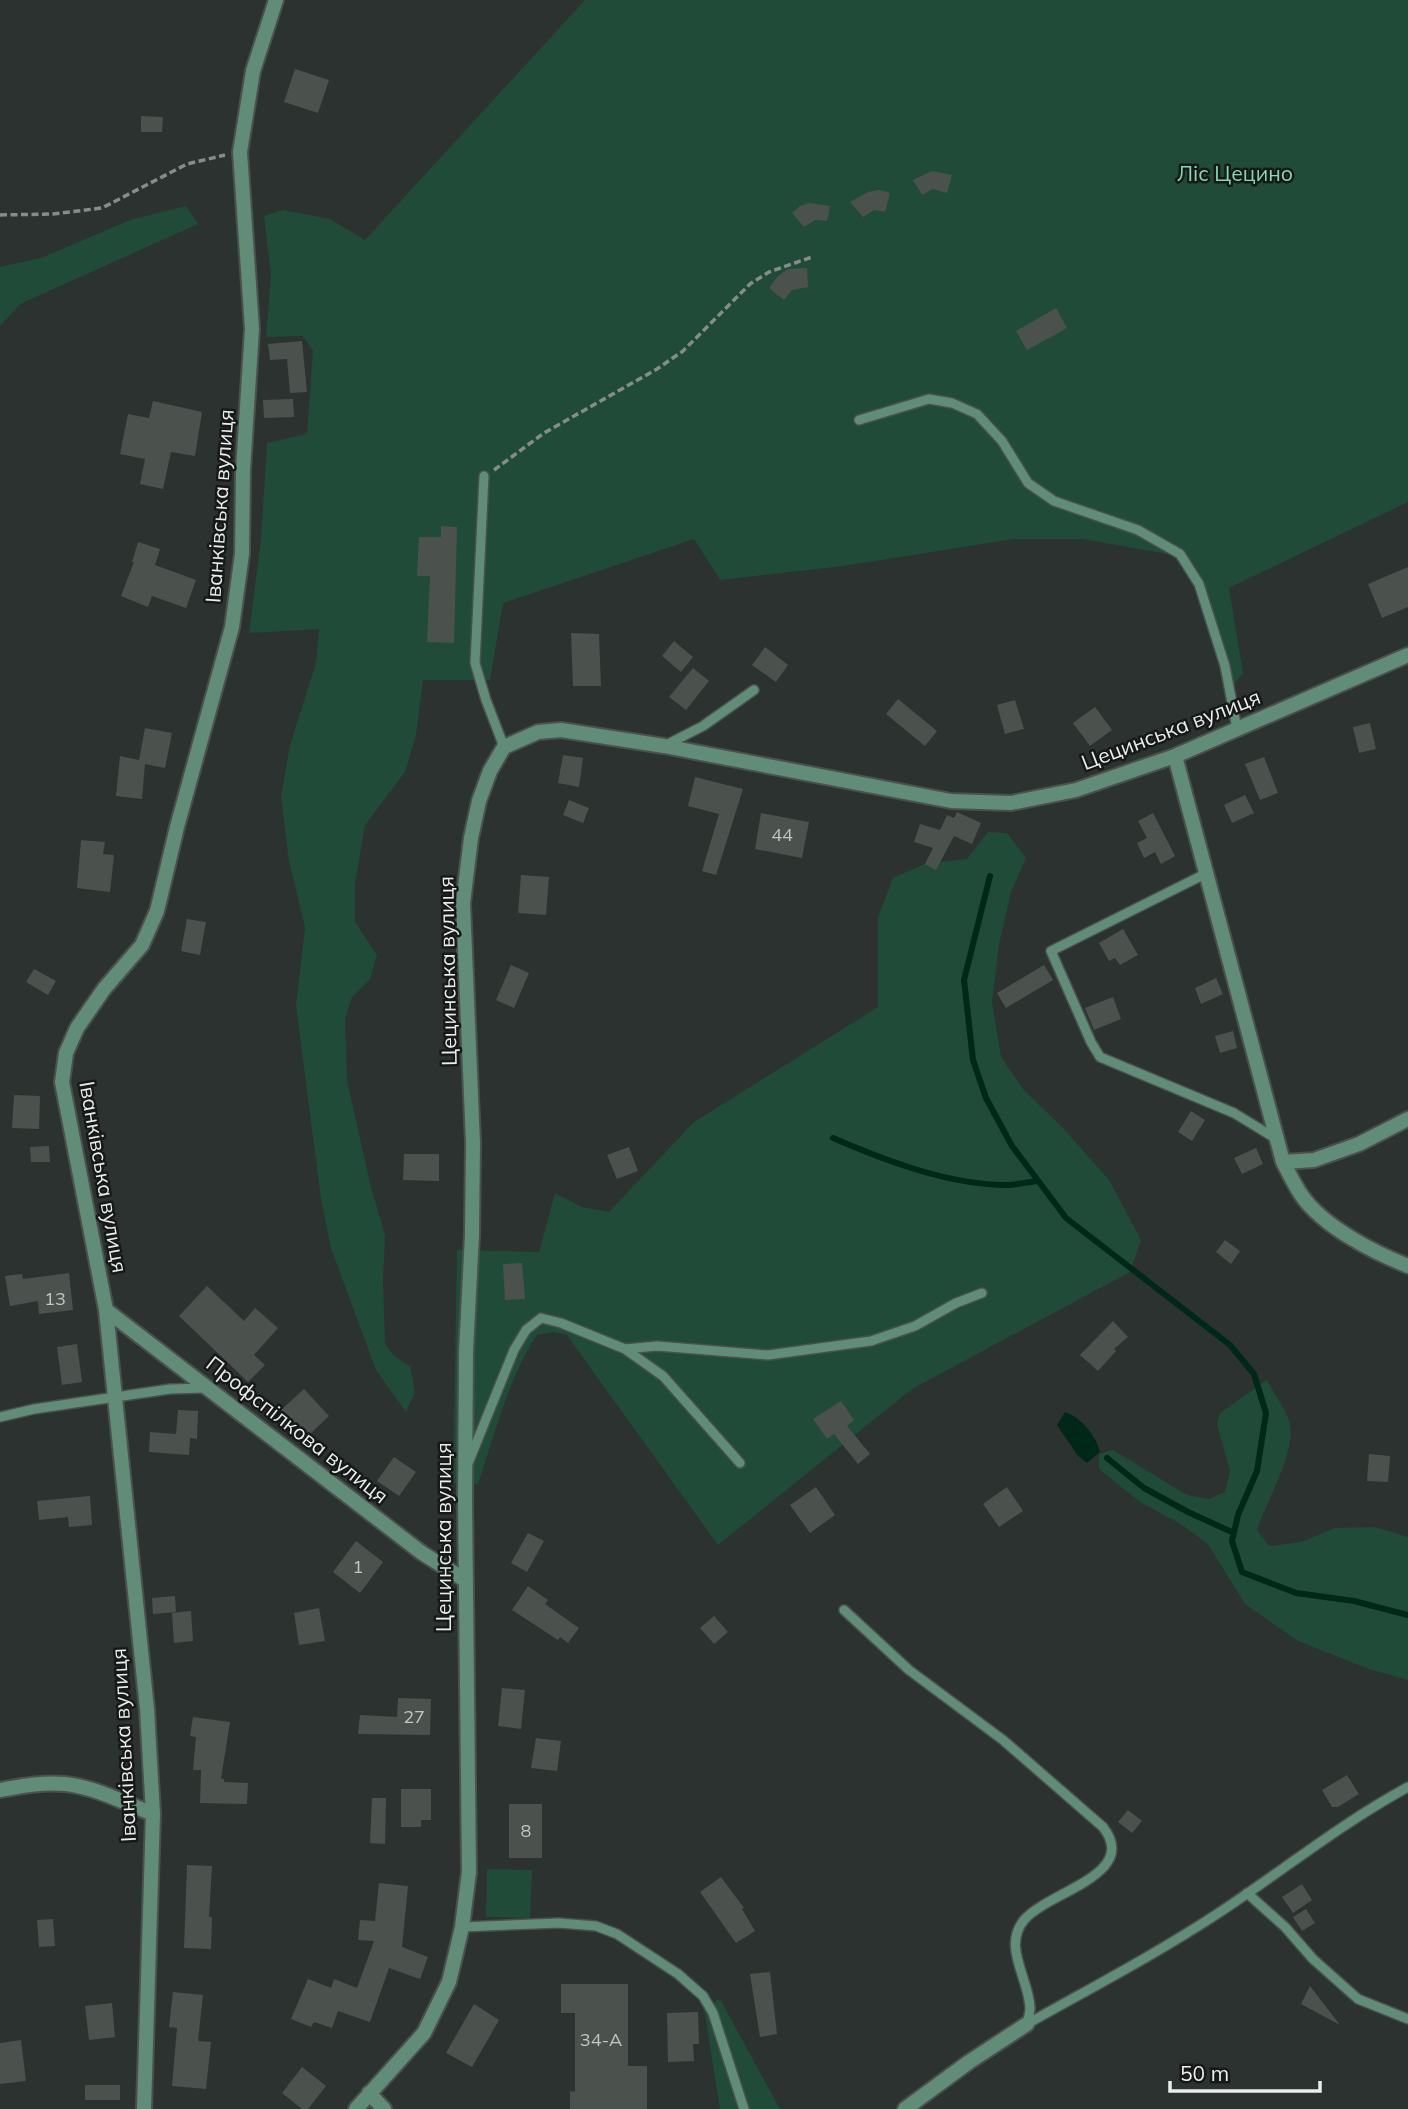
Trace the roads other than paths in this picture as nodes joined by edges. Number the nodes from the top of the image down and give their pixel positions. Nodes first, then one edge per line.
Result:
1 (276, 0) edge
2 (859, 420) dead end
3 (484, 476) road end
4 (1408, 655) edge
5 (754, 690) dead end
6 (1237, 729) junction
7 (664, 746) junction
8 (504, 747) junction
9 (1175, 756) junction
10 (1207, 873) junction
11 (1408, 1119) edge
12 (1275, 1138) junction
13 (1283, 1162) junction
14 (1408, 1266) edge
15 (982, 1293) dead end
16 (106, 1310) junction
17 (625, 1349) junction
18 (209, 1388) junction
19 (115, 1398) junction
20 (0, 1417) edge
21 (740, 1463) dead end
22 (465, 1470) junction
23 (465, 1580) junction
24 (844, 1610) dead end
25 (1408, 1787) edge
26 (0, 1790) edge
27 (153, 1814) junction
28 (1247, 1893) junction
29 (462, 1927) junction
30 (1408, 2019) edge
31 (1027, 2024) junction
32 (369, 2093) junction
33 (144, 2109) edge
34 (356, 2109) edge
35 (384, 2109) edge
36 (744, 2109) edge
37 (905, 2109) edge

1 - 16 street, Іванківська вулиця
2 - 6 lane
3 - 8 lane
4 - 6 street, Цецинська вулиця
5 - 7 lane
6 - 9 street, Цецинська вулиця
7 - 8 street, Цецинська вулиця
7 - 9 street, Цецинська вулиця
8 - 22 street, Цецинська вулиця
9 - 10 street
10 - 12 street
10 - 12 lane
11 - 13 street
12 - 13 street
13 - 14 street
15 - 17 lane
16 - 18 street, Профспілкова вулиця
16 - 19 street, Іванківська вулиця
17 - 21 lane
17 - 22 lane
18 - 19 lane
18 - 23 street, Профспілкова вулиця
19 - 20 lane
19 - 27 street, Іванківська вулиця
22 - 23 street, Цецинська вулиця
23 - 29 street, Цецинська вулиця
24 - 31 lane
25 - 28 lane
26 - 27 street
27 - 33 street, Іванківська вулиця
28 - 30 lane
28 - 31 lane
29 - 32 street, Цецинська вулиця
29 - 36 lane
31 - 37 street
32 - 34 street, Цецинська вулиця
32 - 35 street

